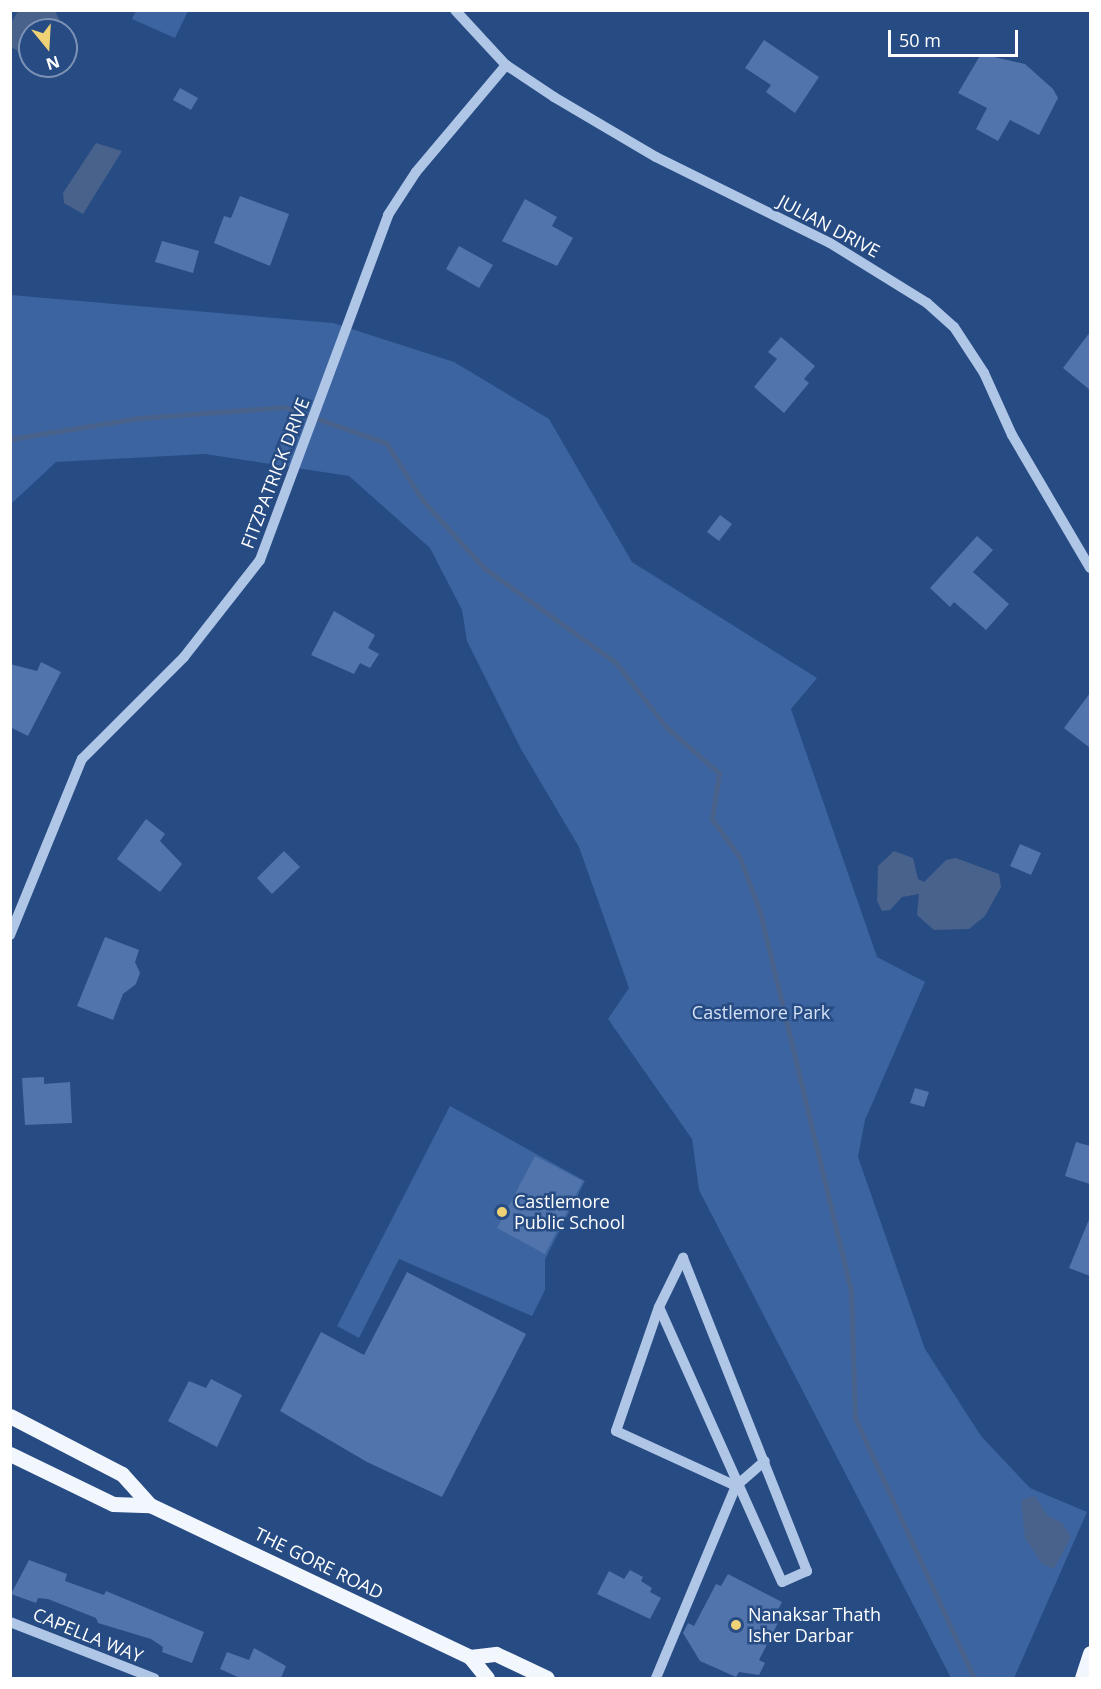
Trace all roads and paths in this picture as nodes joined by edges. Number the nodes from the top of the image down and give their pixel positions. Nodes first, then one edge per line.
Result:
1 (454, 10) edge
2 (506, 65) junction
3 (1090, 568) edge
4 (10, 935) edge
5 (659, 1307) junction
6 (10, 1416) edge
7 (10, 1454) edge
8 (765, 1461) junction
9 (736, 1486) junction
10 (150, 1505) junction
11 (10, 1622) edge
12 (1090, 1653) edge
13 (470, 1657) junction
14 (154, 1678) edge
15 (487, 1678) edge
16 (547, 1678) edge
17 (656, 1678) edge
18 (1082, 1678) edge

1 - 2 street, JULIAN DRIVE
2 - 3 street, JULIAN DRIVE
2 - 4 street, FITZPATRICK DRIVE
5 - 8 street
5 - 9 street
5 - 9 street
6 - 10 main road, THE GORE ROAD
7 - 10 main road, THE GORE ROAD
8 - 9 street
8 - 9 street
9 - 17 street
10 - 13 main road, THE GORE ROAD
11 - 14 street, CAPELLA WAY
12 - 18 main road
13 - 15 main road, THE GORE ROAD
13 - 16 main road, THE GORE ROAD

